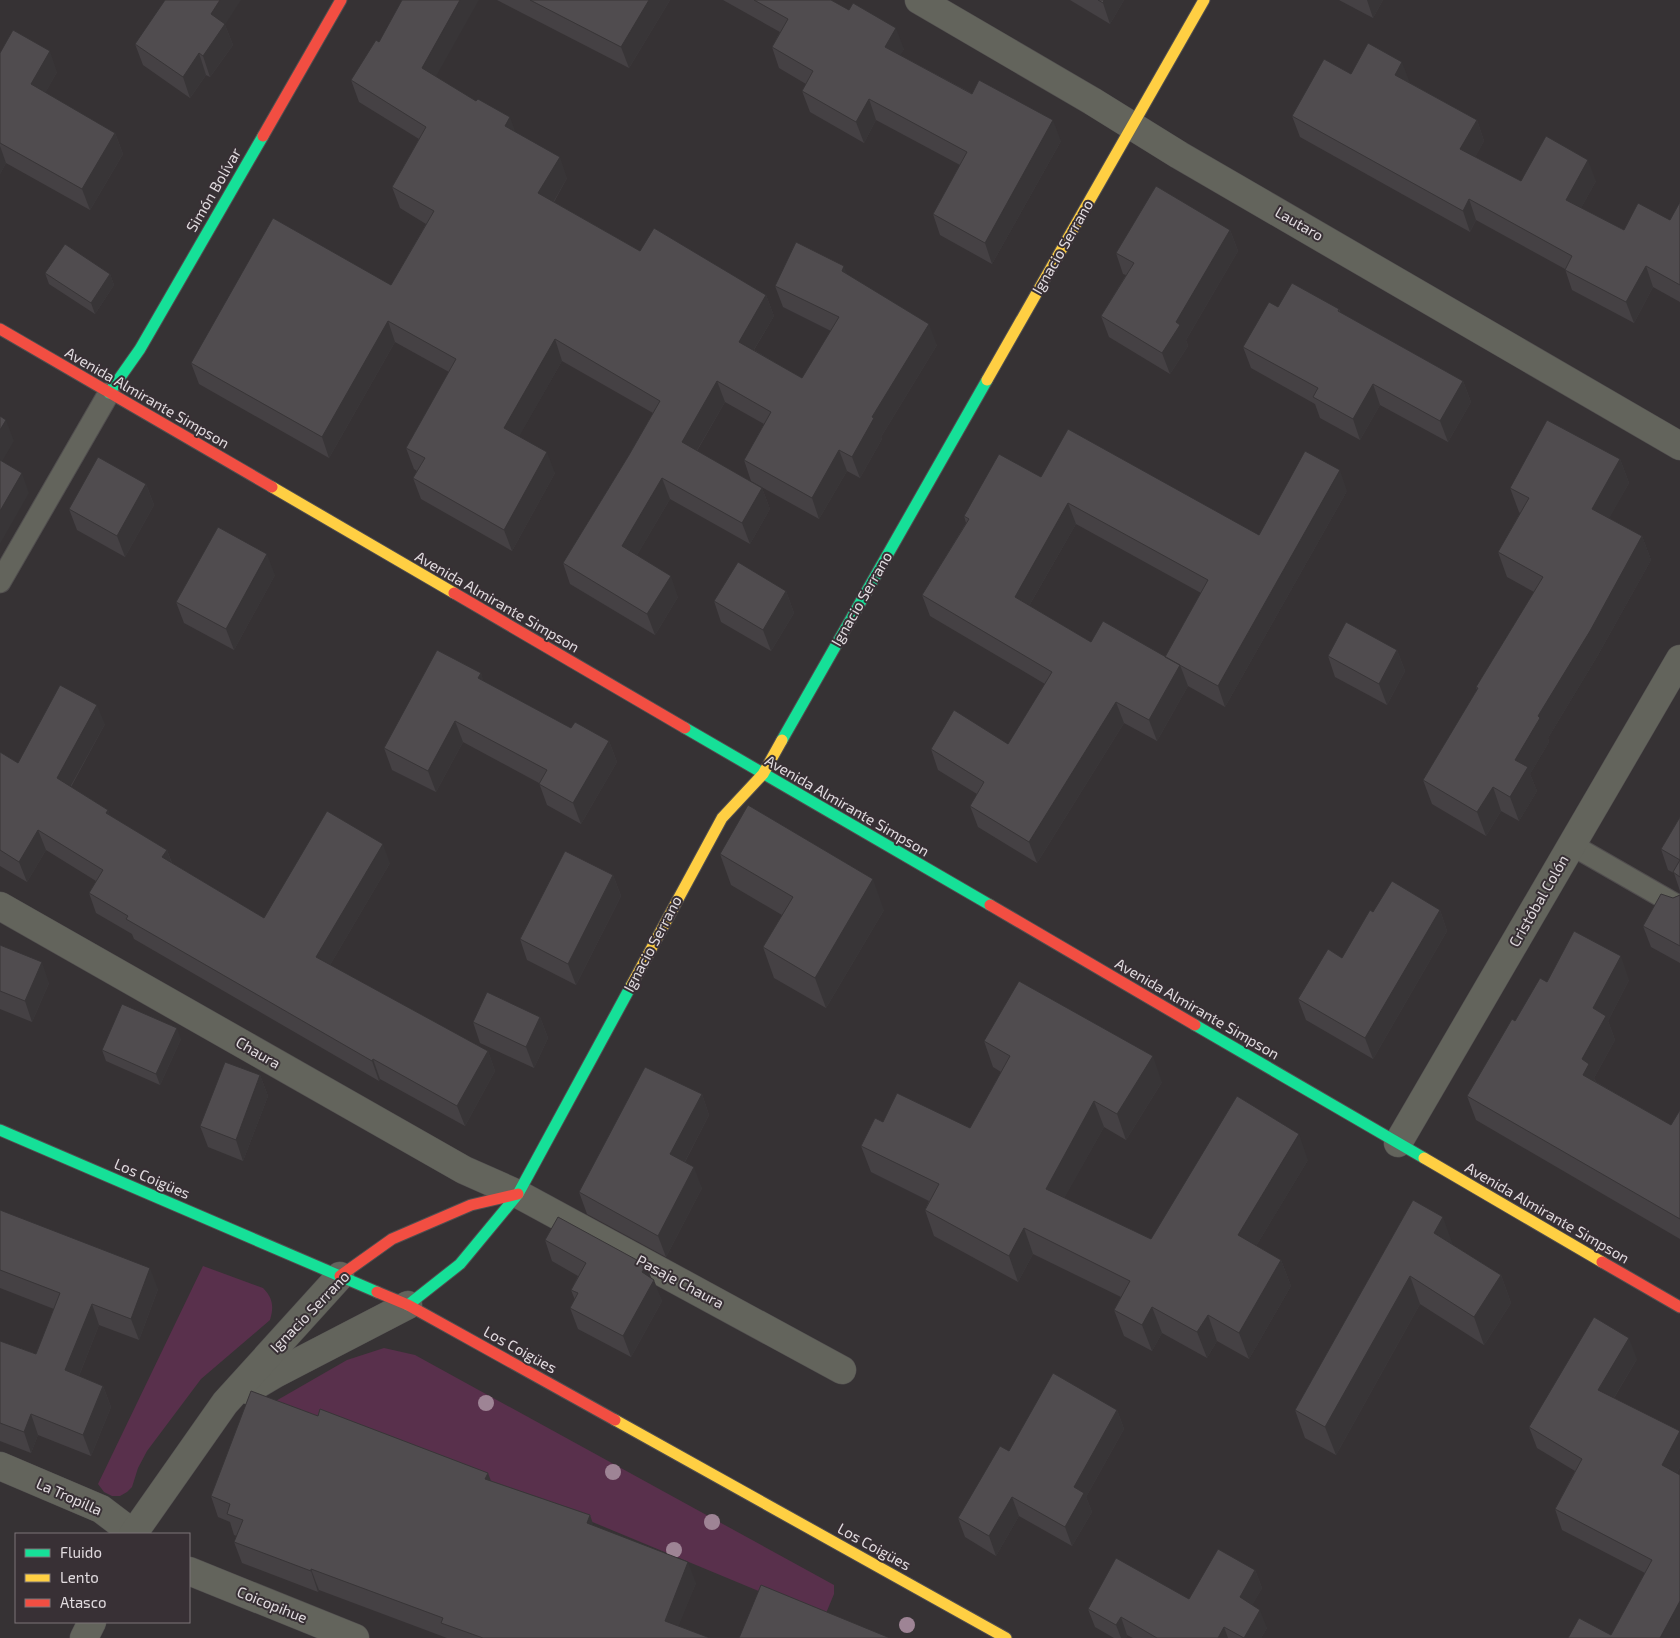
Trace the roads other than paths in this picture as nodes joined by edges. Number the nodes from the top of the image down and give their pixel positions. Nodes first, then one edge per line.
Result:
1 (342, 0) edge
2 (919, 0) edge
3 (1204, 0) edge
4 (1132, 127) junction
5 (0, 329) edge
6 (110, 393) junction
7 (1680, 446) edge
8 (0, 582) edge
9 (1680, 660) edge
10 (763, 774) junction
11 (1572, 845) junction
12 (0, 906) edge
13 (1680, 906) edge
14 (0, 1130) edge
15 (1398, 1144) junction
16 (518, 1194) junction
17 (340, 1276) junction
18 (408, 1305) junction
19 (1680, 1307) edge
20 (842, 1370) dead end
21 (225, 1403) junction
22 (0, 1466) edge
23 (133, 1533) edge
24 (135, 1533) edge
25 (190, 1571) edge
26 (92, 1623) edge
27 (84, 1638) edge
28 (355, 1638) edge
29 (1006, 1638) edge

1 - 6 main road, Simón Bolívar
2 - 4 street, Lautaro
3 - 4 main road, Ignacio Serrano
4 - 7 street, Lautaro
4 - 10 main road, Ignacio Serrano
5 - 6 main road, Avenida Almirante Simpson
6 - 8 lane
6 - 10 main road, Avenida Almirante Simpson
9 - 11 street, Cristóbal Colón
10 - 15 main road, Avenida Almirante Simpson
10 - 16 main road, Ignacio Serrano
11 - 13 lane
11 - 15 street, Cristóbal Colón
12 - 16 street, Chaura
14 - 17 main road, Los Coigües
15 - 19 main road, Avenida Almirante Simpson
16 - 17 main road, Ignacio Serrano
16 - 18 main road, Ignacio Serrano
16 - 20 street, Pasaje Chaura
17 - 18 main road, Los Coigües
17 - 21 street, Ignacio Serrano
18 - 21 street, Ignacio Serrano
18 - 29 main road, Los Coigües
21 - 24 street, Ignacio Serrano
22 - 23 street, La Tropilla
25 - 28 street, Coicopihue
26 - 27 street

